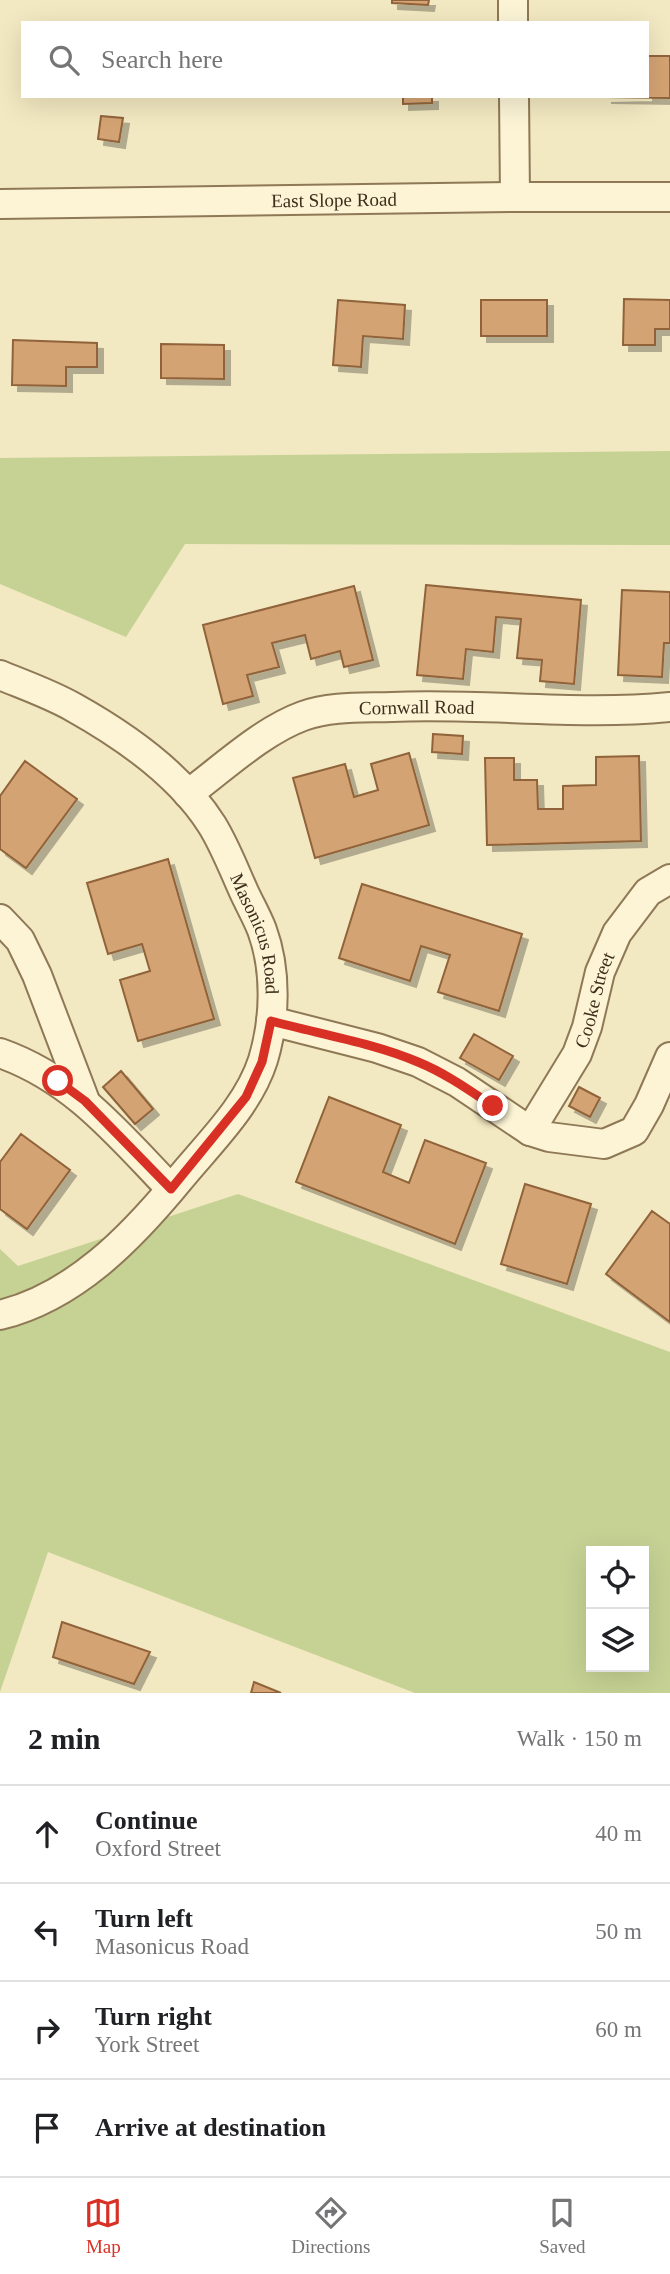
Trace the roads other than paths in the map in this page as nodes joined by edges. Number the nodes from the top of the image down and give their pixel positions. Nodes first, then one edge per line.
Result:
1 (513, 0) edge
2 (513, 21) edge
3 (514, 98) edge
4 (515, 197) junction
5 (670, 197) edge
6 (0, 204) edge
7 (0, 675) edge
8 (670, 708) edge
9 (188, 794) junction
10 (670, 879) edge
11 (0, 919) edge
12 (271, 1021) junction
13 (0, 1053) edge
14 (670, 1056) edge
15 (85, 1101) junction
16 (530, 1131) junction
17 (171, 1189) junction
18 (0, 1315) edge

1 - 2 street
3 - 4 street
4 - 5 street, East Slope Road
4 - 6 street, East Slope Road
7 - 9 street, Masonicus Road
8 - 9 street, Cornwall Road
9 - 12 street, Masonicus Road
10 - 16 street, Cooke Street
11 - 15 street
12 - 16 street
12 - 17 street, Masonicus Road
13 - 15 street
14 - 16 street
15 - 17 street
17 - 18 street, Masonicus Road

